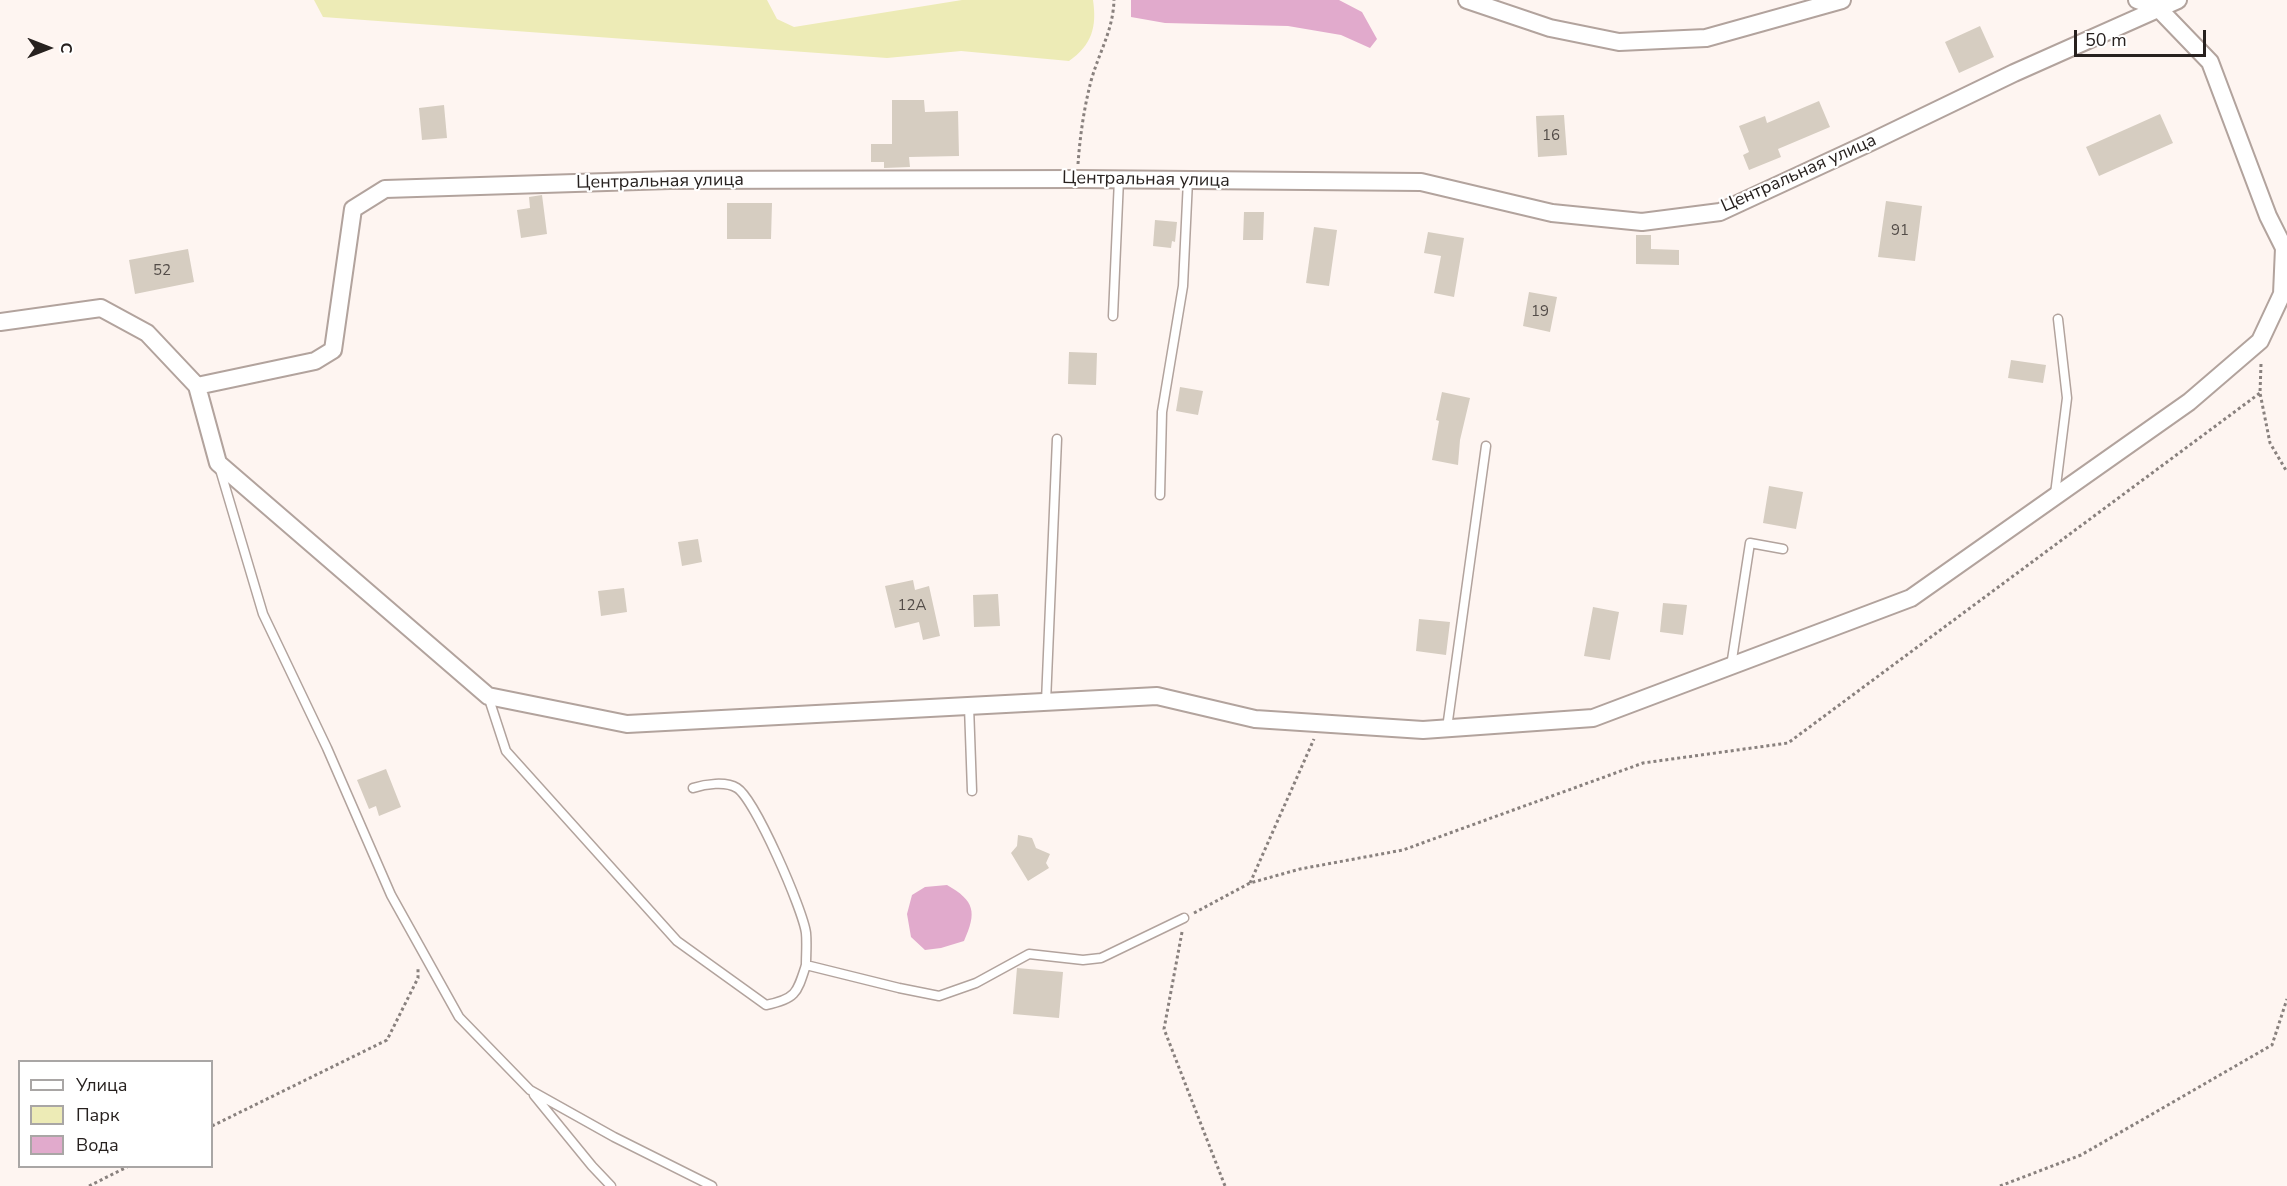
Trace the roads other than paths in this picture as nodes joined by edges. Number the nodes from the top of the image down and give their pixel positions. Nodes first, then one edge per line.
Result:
1 (1467, 0) edge
2 (1842, 0) edge
3 (2137, 0) edge
4 (2178, 0) edge
5 (2157, 4) edge
6 (1119, 179) junction
7 (1188, 180) junction
8 (1113, 316) dead end
9 (2058, 319) dead end
10 (0, 322) edge
11 (197, 386) junction
12 (1057, 439) dead end
13 (1486, 446) dead end
14 (218, 463) junction
15 (1160, 495) dead end
16 (2055, 497) junction
17 (1782, 549) dead end
18 (1731, 666) junction
19 (488, 696) junction
20 (1046, 702) junction
21 (969, 706) junction
22 (1447, 728) junction
23 (693, 788) dead end
24 (972, 791) dead end
25 (1184, 918) road end
26 (806, 965) junction
27 (530, 1090) junction
28 (611, 1186) edge
29 (712, 1186) edge

1 - 2 street
3 - 5 street
4 - 5 street, Центральная улица
5 - 7 street, Центральная улица
5 - 16 street
6 - 7 street, Центральная улица
6 - 8 lane
6 - 11 street, Центральная улица
7 - 15 lane
9 - 16 lane
10 - 11 street
11 - 14 street
12 - 20 lane
13 - 22 lane
14 - 19 street
14 - 27 lane
16 - 18 street
17 - 18 lane
18 - 22 street
19 - 21 street
19 - 26 lane
20 - 21 street
20 - 22 street
21 - 24 lane
23 - 26 lane
25 - 26 lane
27 - 28 lane
27 - 29 lane

